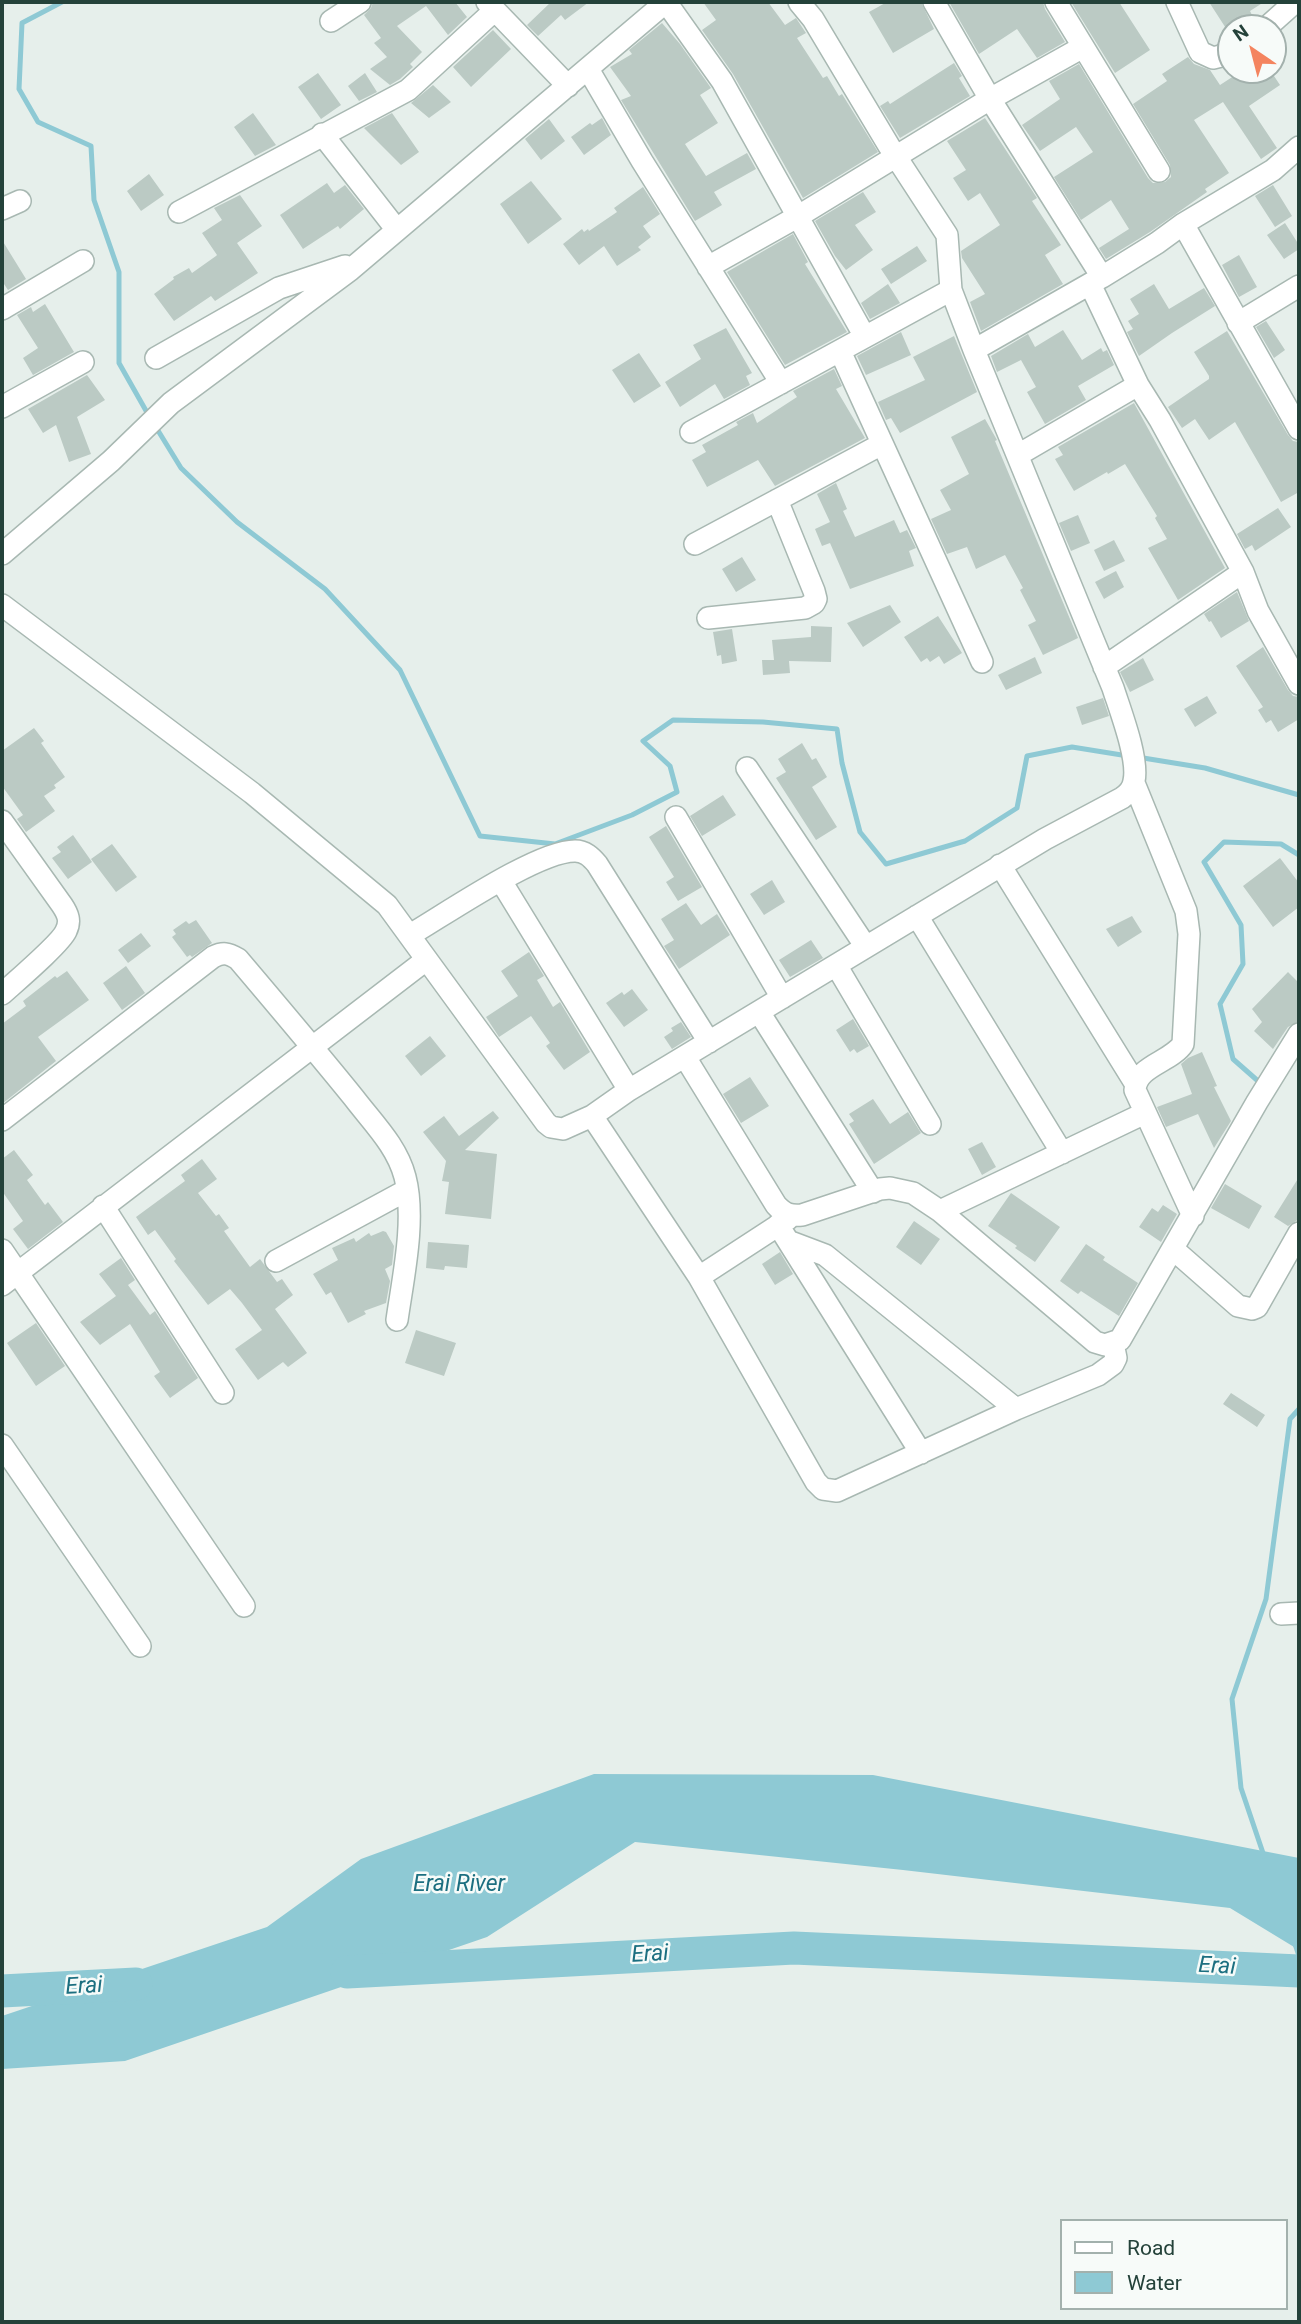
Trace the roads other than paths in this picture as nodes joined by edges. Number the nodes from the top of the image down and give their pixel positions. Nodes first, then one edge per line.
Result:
1 (360, 2) edge
2 (666, 2) edge
3 (799, 2) edge
4 (934, 2) edge
5 (1056, 2) edge
6 (1177, 2) edge
7 (1295, 2) edge
8 (491, 6) edge
9 (642, 9) edge
10 (1282, 14) edge
11 (331, 21) dead end
12 (1083, 47) junction
13 (1217, 57) edge
14 (588, 69) junction
15 (568, 86) junction
16 (990, 99) junction
17 (322, 134) junction
18 (1299, 147) edge
19 (896, 156) junction
20 (1159, 171) dead end
21 (179, 212) dead end
22 (797, 217) junction
23 (1182, 224) junction
24 (397, 230) junction
25 (83, 261) dead end
26 (360, 261) junction
27 (708, 267) junction
28 (1096, 281) junction
29 (1299, 286) edge
30 (951, 290) junction
31 (2, 309) edge
32 (1238, 323) junction
33 (864, 337) junction
34 (974, 350) junction
35 (840, 351) junction
36 (156, 358) dead end
37 (83, 362) dead end
38 (780, 383) junction
39 (1138, 385) junction
40 (2, 407) edge
41 (1299, 429) edge
42 (691, 432) dead end
43 (882, 444) junction
44 (1018, 455) junction
45 (778, 500) junction
46 (695, 544) dead end
47 (2, 554) edge
48 (1243, 572) junction
49 (2, 605) edge
50 (708, 618) dead end
51 (982, 662) dead end
52 (1104, 667) junction
53 (1299, 684) edge
54 (747, 768) dead end
55 (1134, 780) junction
56 (676, 817) dead end
57 (2, 821) edge
58 (1000, 865) junction
59 (501, 881) junction
60 (918, 916) junction
61 (410, 935) junction
62 (866, 947) junction
63 (426, 960) junction
64 (836, 965) junction
65 (2, 994) edge
66 (782, 998) junction
67 (759, 1012) junction
68 (1299, 1034) edge
69 (709, 1042) junction
70 (314, 1048) junction
71 (685, 1057) junction
72 (1135, 1083) junction
73 (629, 1090) junction
74 (1145, 1113) junction
75 (592, 1116) junction
76 (2, 1121) edge
77 (930, 1124) dead end
78 (1062, 1153) junction
79 (407, 1190) junction
80 (873, 1192) junction
81 (103, 1206) junction
82 (940, 1211) junction
83 (1193, 1216) junction
84 (786, 1227) junction
85 (1299, 1233) edge
86 (1173, 1249) junction
87 (2, 1250) edge
88 (276, 1261) dead end
89 (699, 1277) junction
90 (9, 1279) edge
91 (397, 1320) dead end
92 (1113, 1343) junction
93 (223, 1393) dead end
94 (1016, 1409) junction
95 (2, 1445) edge
96 (921, 1453) junction
97 (244, 1606) dead end
98 (140, 1646) dead end

1 - 11 street
2 - 9 street
2 - 22 street
3 - 19 street
4 - 16 street
5 - 12 street
6 - 13 street
7 - 10 street
8 - 15 street
8 - 17 street
9 - 14 street
12 - 16 street
12 - 20 street
14 - 15 street
14 - 27 street
15 - 24 street
16 - 19 street
16 - 28 street
17 - 21 street
17 - 24 street
18 - 23 street
19 - 22 street
19 - 30 street
22 - 27 street
22 - 33 street
23 - 28 street
23 - 32 street
24 - 26 street
25 - 31 street
26 - 36 street
26 - 47 street
27 - 38 street
28 - 34 street
28 - 39 street
29 - 32 street
30 - 33 street
30 - 34 street
32 - 41 street
33 - 35 street
34 - 44 street
35 - 38 street
35 - 43 street
37 - 40 street
38 - 42 street
39 - 44 street
39 - 48 street
43 - 45 street
43 - 51 street
44 - 52 street
45 - 46 street
45 - 50 street
48 - 52 street
48 - 53 street
49 - 61 street
52 - 55 street
54 - 62 street
55 - 58 street
55 - 72 street
56 - 66 street
57 - 65 street
58 - 60 street
58 - 72 street
59 - 61 street
59 - 69 street
59 - 73 street
60 - 62 street
60 - 78 street
61 - 63 street
62 - 64 street
63 - 70 street
63 - 75 street
64 - 66 street
64 - 77 street
66 - 67 street
67 - 69 street
67 - 80 street
68 - 83 street
69 - 71 street
70 - 76 street
70 - 79 street
70 - 81 street
71 - 73 street
71 - 84 street
72 - 74 street
73 - 75 street
74 - 78 street
74 - 83 street
75 - 89 street
78 - 82 street
79 - 88 street
79 - 91 street
80 - 82 street
80 - 84 street
81 - 90 street
81 - 93 street
82 - 92 street
83 - 86 street
84 - 89 street
84 - 94 street
84 - 96 street
85 - 86 street
86 - 92 street
87 - 90 street
89 - 96 street
90 - 97 street
92 - 94 street
94 - 96 street
95 - 98 street

